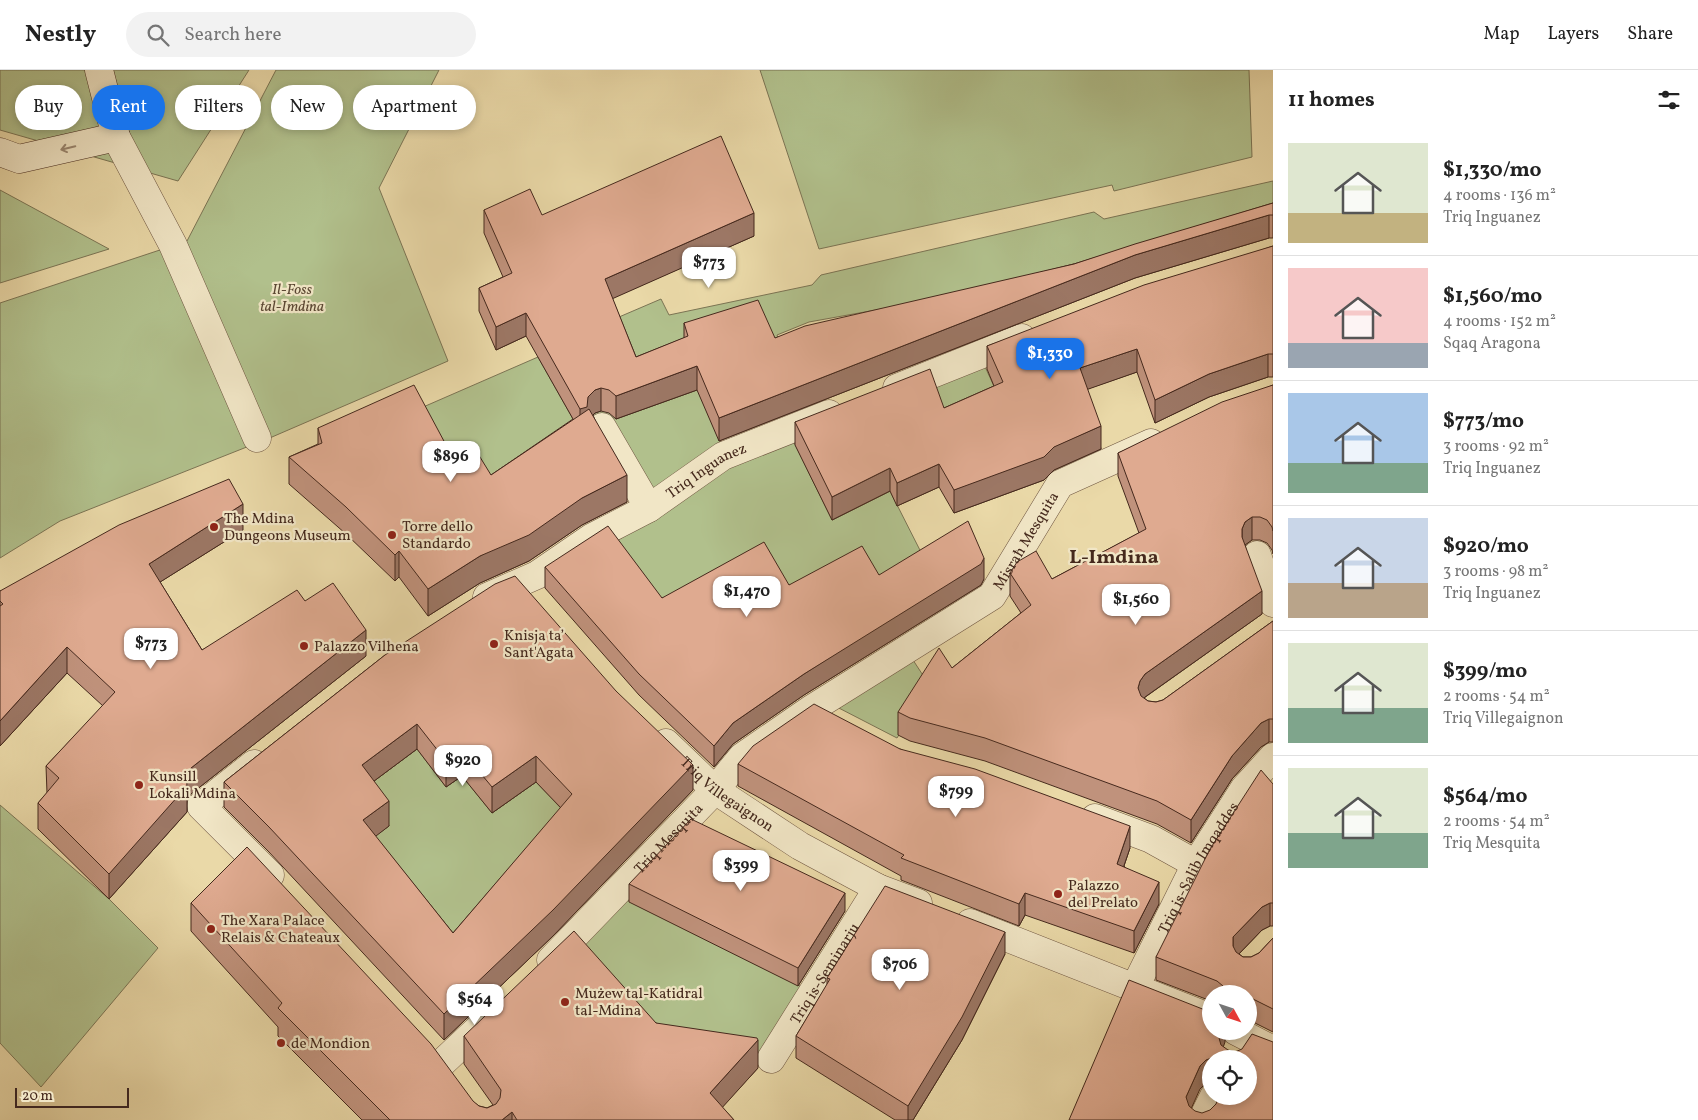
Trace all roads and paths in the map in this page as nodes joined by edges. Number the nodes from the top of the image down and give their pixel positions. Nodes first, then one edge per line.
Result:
1 (99, 70) edge
2 (116, 137) junction
3 (0, 152) edge
4 (1046, 329) edge
5 (602, 426) dead end
6 (1173, 432) edge
7 (257, 438) dead end
8 (649, 508) junction
9 (1257, 555) dead end
10 (520, 583) junction
11 (992, 596) joint
12 (1273, 603) edge
13 (538, 604) edge
14 (466, 610) edge
15 (813, 708) junction
16 (838, 722) edge
17 (648, 726) edge
18 (277, 746) edge
19 (1273, 757) edge
20 (715, 790) junction
21 (1070, 809) edge
22 (1196, 864) junction
23 (878, 888) junction
24 (285, 891) edge
25 (536, 974) edge
26 (1135, 987) junction
27 (507, 1001) edge
28 (1202, 1009) edge
29 (423, 1041) edge
30 (1238, 1042) edge
31 (1273, 1050) edge
32 (771, 1059) dead end
33 (443, 1062) junction
34 (459, 1084) edge
35 (1210, 1105) edge
36 (1202, 1120) edge

1 - 2 street
2 -> 3 street
2 - 7 street
4 - 8 street, Triq Inguanez
5 - 8 street
6 - 11 street, Misraħ Mesquita
8 - 10 street, Triq Inguanez
9 - 12 street
10 - 13 street
10 - 14 street, Triq Inguanez
11 - 15 street, Triq Mesquita
15 - 16 street
15 - 20 street, Triq Mesquita
17 - 20 street, Triq Villegaignon
18 - 24 street
19 - 22 street, Triq is-Salib Imqaddes
20 - 23 street, Triq Villegaignon
20 - 25 street, Triq Mesquita
21 - 22 street
22 - 26 street, Triq is-Salib Imqaddes
23 - 26 street, Triq Villegaignon
23 - 32 street, Triq is-Seminarju
26 - 28 street, Triq Villegaignon
27 - 33 street
29 - 33 street
30 - 31 street
33 - 34 street
35 - 36 street

